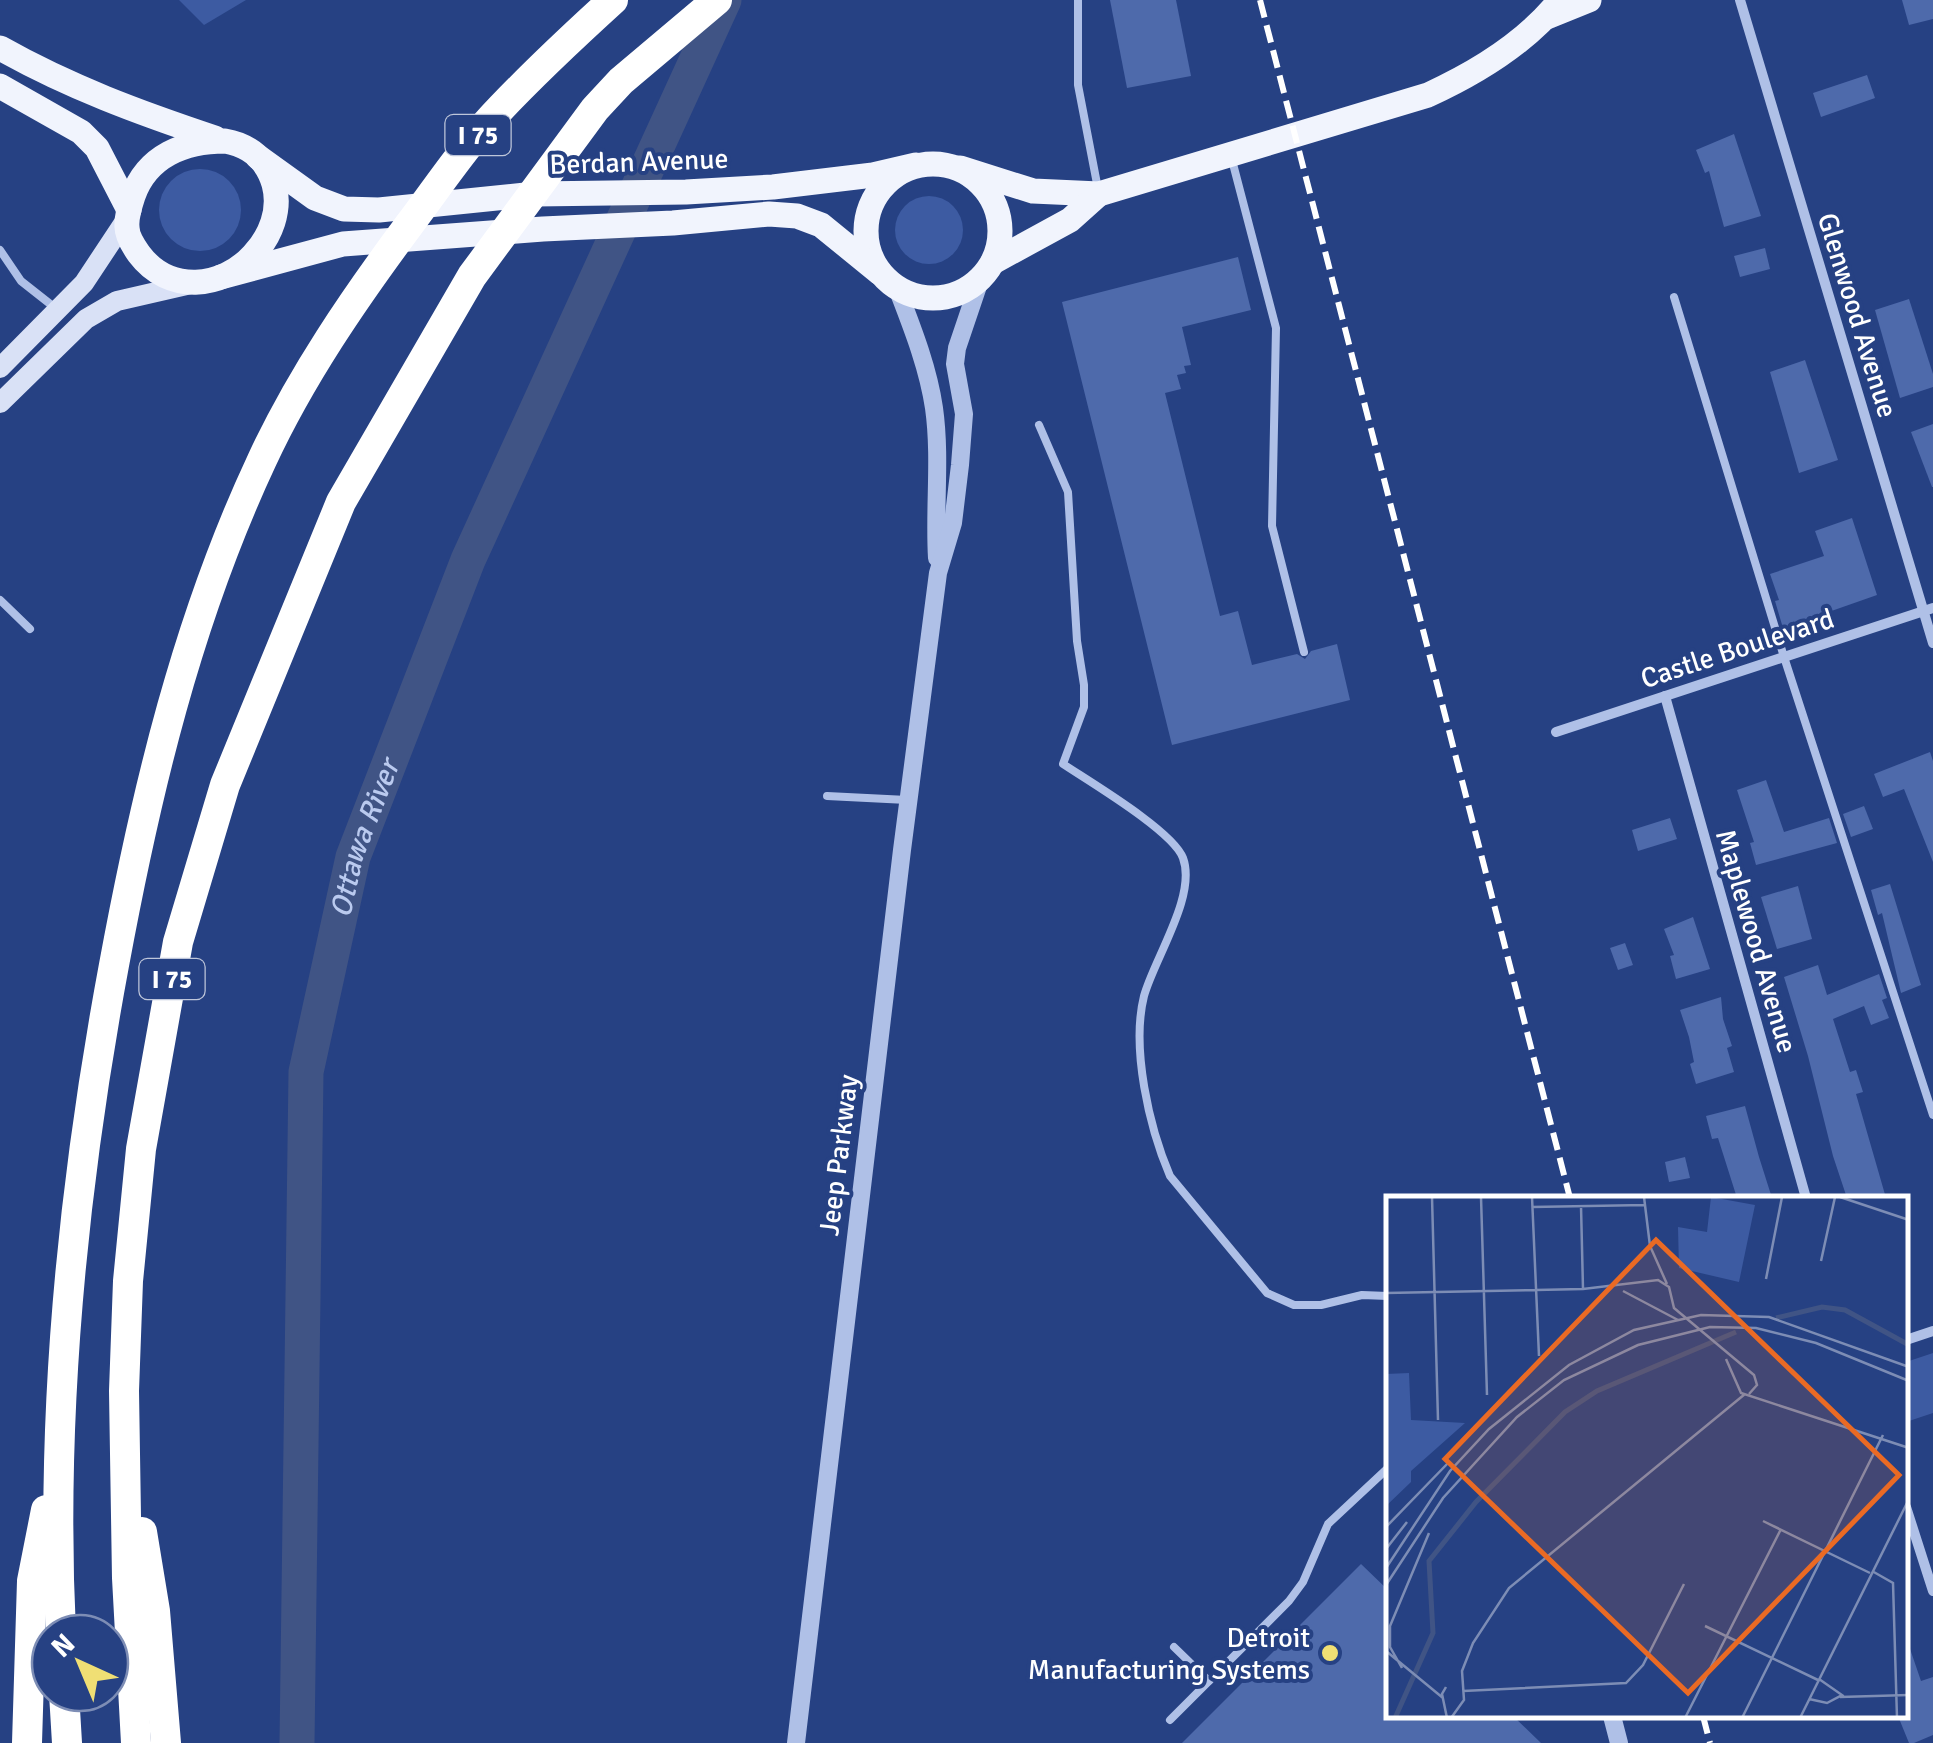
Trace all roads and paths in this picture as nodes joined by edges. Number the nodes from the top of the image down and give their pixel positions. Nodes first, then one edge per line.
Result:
1 (613, 0) edge
2 (717, 0) edge
3 (1078, 0) edge
4 (1589, 0) edge
5 (1740, 0) edge
6 (1553, 8) edge
7 (0, 48) edge
8 (0, 86) edge
9 (225, 141) junction
10 (1231, 155) junction
11 (258, 158) junction
12 (916, 165) junction
13 (960, 168) junction
14 (1100, 194) junction
15 (128, 214) junction
16 (0, 250) edge
17 (986, 271) junction
18 (221, 277) junction
19 (888, 280) junction
20 (191, 284) junction
21 (1674, 297) dead end
22 (58, 310) junction
23 (0, 368) edge
24 (0, 403) edge
25 (1039, 425) dead end
26 (938, 573) junction
27 (0, 600) edge
28 (1928, 609) edge
29 (30, 629) dead end
30 (1933, 643) edge
31 (1304, 652) dead end
32 (1784, 656) junction
33 (1665, 696) junction
34 (1556, 732) dead end
35 (826, 796) dead end
36 (909, 800) junction
37 (1933, 1116) edge
38 (1805, 1196) edge
39 (1386, 1296) edge
40 (1933, 1331) edge
41 (1908, 1339) edge
42 (124, 1417) junction
43 (59, 1443) junction
44 (1386, 1470) edge
45 (1908, 1513) edge
46 (1933, 1591) edge
47 (61, 1613) edge
48 (1174, 1647) dead end
49 (1209, 1681) junction
50 (65, 1713) edge
51 (1613, 1718) edge
52 (1170, 1720) dead end
53 (27, 1743) edge
54 (67, 1743) edge
55 (136, 1743) edge
56 (166, 1743) edge
57 (796, 1743) edge
58 (1619, 1743) edge

1 - 43 highway, I 75
2 - 42 highway, I 75
3 - 14 lane
4 - 6 main road
5 - 28 street, Glenwood Avenue
6 - 10 main road
7 - 9 main road
8 - 15 main road
9 - 11 main road
9 - 15 main road
10 - 14 main road
10 - 31 lane
11 - 12 main road, Berdan Avenue
11 - 18 main road
12 - 13 main road
12 - 19 main road
13 - 14 main road
13 - 17 main road
14 - 17 main road
15 - 20 main road
15 - 22 main road
16 - 22 lane
17 - 19 main road
17 - 26 street, Jeep Parkway
18 - 19 main road
18 - 20 main road
19 - 26 street, Jeep Parkway
20 - 24 main road
21 - 32 lane
22 - 23 main road
25 - 39 lane
26 - 36 street, Jeep Parkway
27 - 29 lane
28 - 30 street, Glenwood Avenue
28 - 32 street, Castle Boulevard
32 - 33 street, Castle Boulevard
32 - 37 lane
33 - 34 street, Castle Boulevard
33 - 38 street, Maplewood Avenue
35 - 36 lane
36 - 57 street, Jeep Parkway
40 - 41 street
42 - 55 highway, I 75
42 - 56 highway
43 - 47 highway, I 75
43 - 53 highway
44 - 49 lane
45 - 46 street
48 - 49 lane
49 - 52 lane
50 - 54 highway
51 - 58 street

